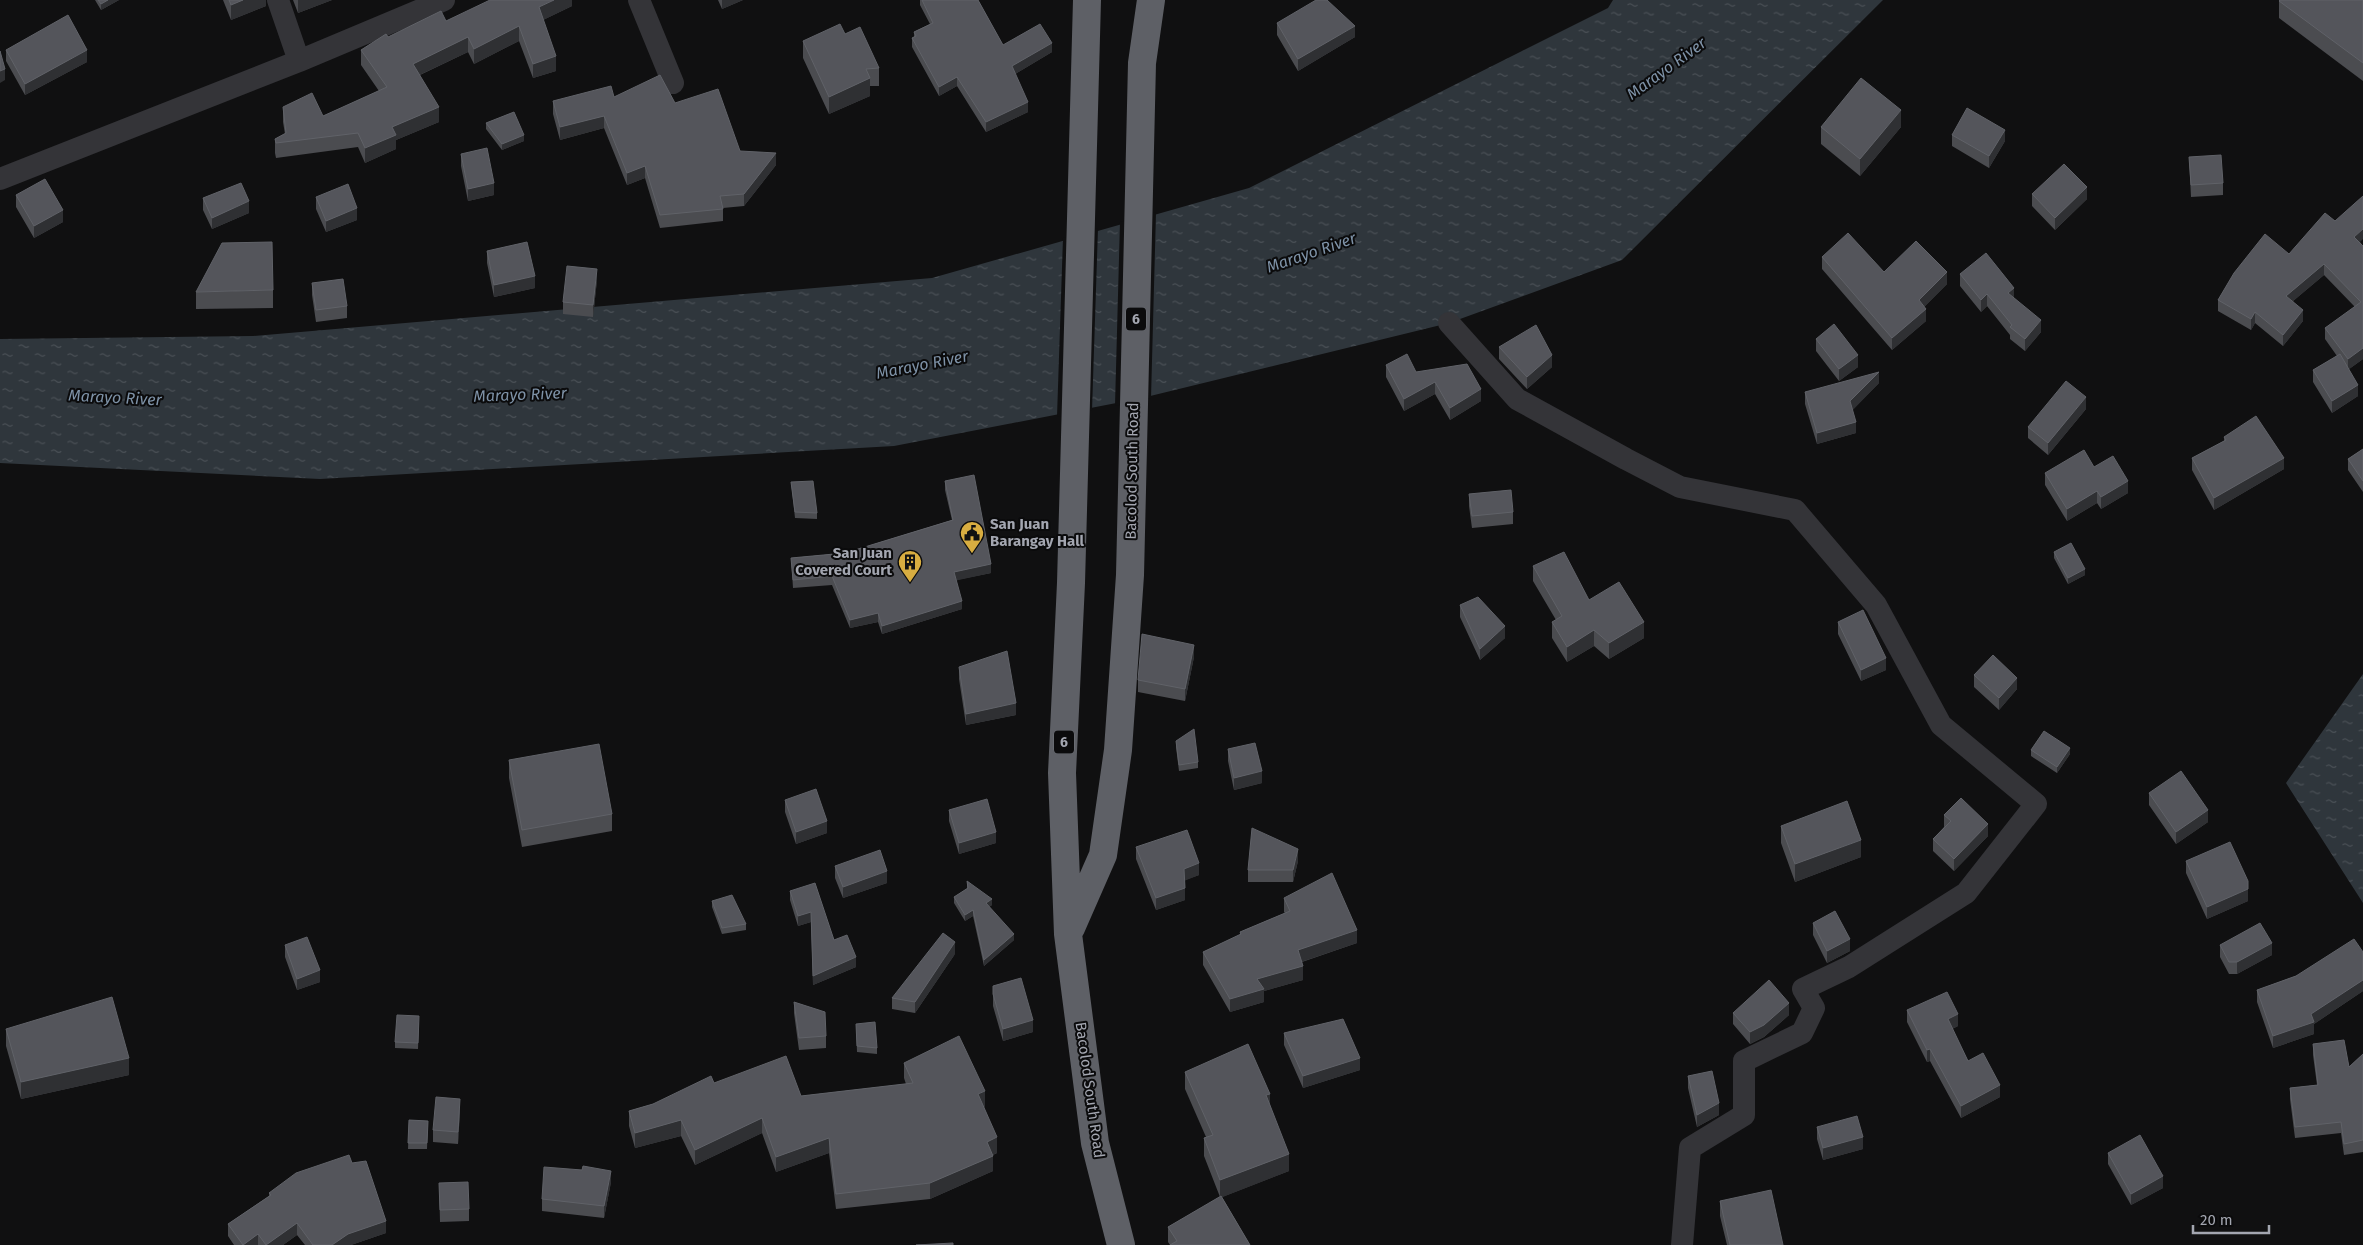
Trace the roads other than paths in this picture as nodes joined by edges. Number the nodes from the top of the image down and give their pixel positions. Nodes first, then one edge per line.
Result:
1 (278, 0) edge
2 (444, 0) edge
3 (639, 0) edge
4 (1087, 0) edge
5 (1151, 0) edge
6 (299, 61) junction
7 (673, 82) dead end
8 (0, 179) edge
9 (1449, 323) dead end
10 (1068, 934) junction
11 (1120, 1245) edge
12 (1682, 1245) edge

1 - 6 street
2 - 6 street
3 - 7 street
4 - 10 highway, Bacolod South Road / 6
5 - 10 highway, Bacolod South Road / 6
6 - 8 street
9 - 12 street
10 - 11 highway, Bacolod South Road / 6

